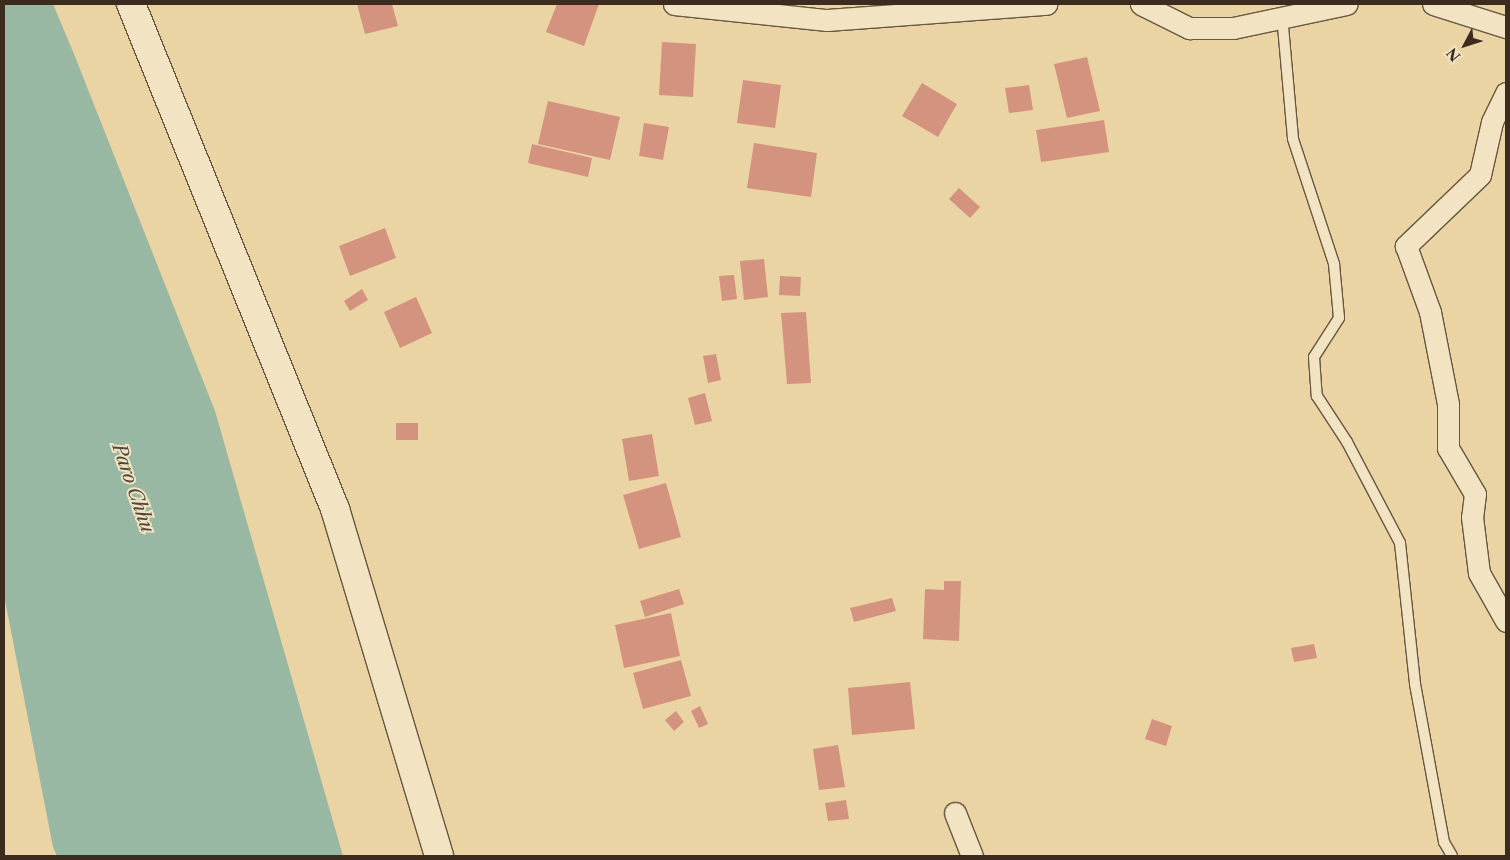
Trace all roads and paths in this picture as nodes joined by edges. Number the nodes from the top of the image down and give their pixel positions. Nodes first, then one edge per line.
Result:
1 (131, 4) edge
2 (674, 4) edge
3 (1046, 4) edge
4 (1141, 4) edge
5 (1347, 4) edge
6 (1433, 4) edge
7 (1282, 9) edge
8 (1506, 27) edge
9 (1506, 93) edge
10 (1506, 621) edge
11 (955, 813) dead end
12 (439, 856) edge
13 (972, 856) edge
14 (1452, 856) edge

1 - 12 street
2 - 3 street
4 - 7 street
5 - 7 street
6 - 8 street
7 - 14 lane
9 - 10 street
11 - 13 street

